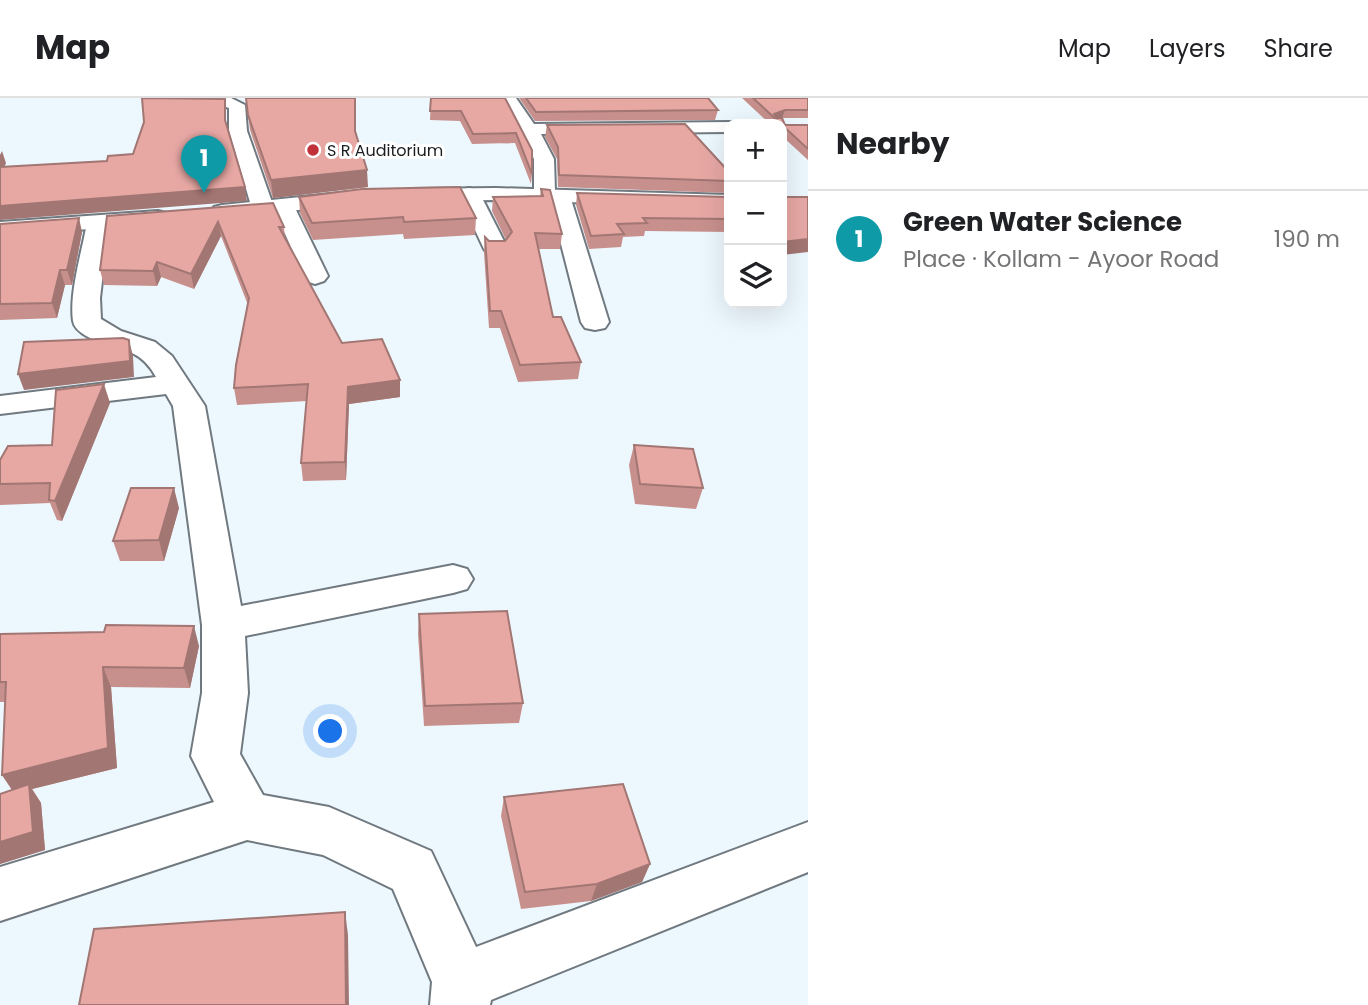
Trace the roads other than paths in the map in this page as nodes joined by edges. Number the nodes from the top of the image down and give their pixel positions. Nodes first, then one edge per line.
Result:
1 (214, 98) edge
2 (508, 98) edge
3 (724, 127) edge
4 (529, 129) junction
5 (469, 194) junction
6 (552, 196) junction
7 (724, 201) edge
8 (273, 207) junction
9 (208, 214) edge
10 (180, 216) edge
11 (98, 223) junction
12 (0, 229) edge
13 (496, 250) edge
14 (315, 276) dead end
15 (595, 322) dead end
16 (175, 384) junction
17 (0, 405) edge
18 (453, 579) dead end
19 (223, 625) junction
20 (247, 816) junction
21 (808, 847) edge
22 (0, 894) edge
23 (461, 993) edge

1 - 8 street
2 - 4 street
3 - 4 street
4 - 6 street
5 - 6 street
5 - 8 street
5 - 13 street
6 - 7 street
6 - 15 street
8 - 9 street
8 - 14 street
10 - 11 street
11 - 12 street
11 - 16 street
16 - 17 street
16 - 19 street
18 - 19 street
19 - 20 street
20 - 22 street
20 - 23 street
21 - 23 street

